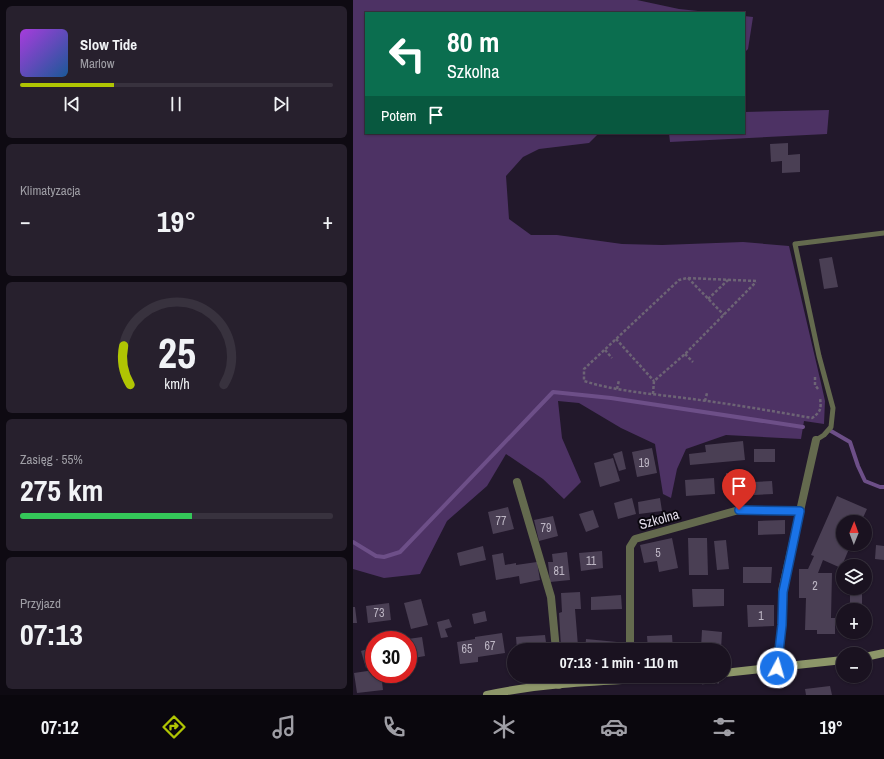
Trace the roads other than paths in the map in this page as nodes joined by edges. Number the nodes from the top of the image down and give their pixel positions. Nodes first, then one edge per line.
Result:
1 (884, 233) edge
2 (817, 440) joint
3 (517, 482) dead end
4 (800, 511) junction
5 (555, 643) edge
6 (630, 643) edge
7 (884, 653) edge
8 (872, 656) edge
9 (836, 661) edge
10 (777, 668) junction
11 (731, 673) edge
12 (580, 683) edge
13 (559, 685) joint
14 (487, 695) edge

1 - 2 lane
2 - 4 street
3 - 5 street
4 - 6 street, Szkolna
4 - 10 street
7 - 8 street
9 - 10 street
10 - 11 street
12 - 13 street
13 - 14 street

